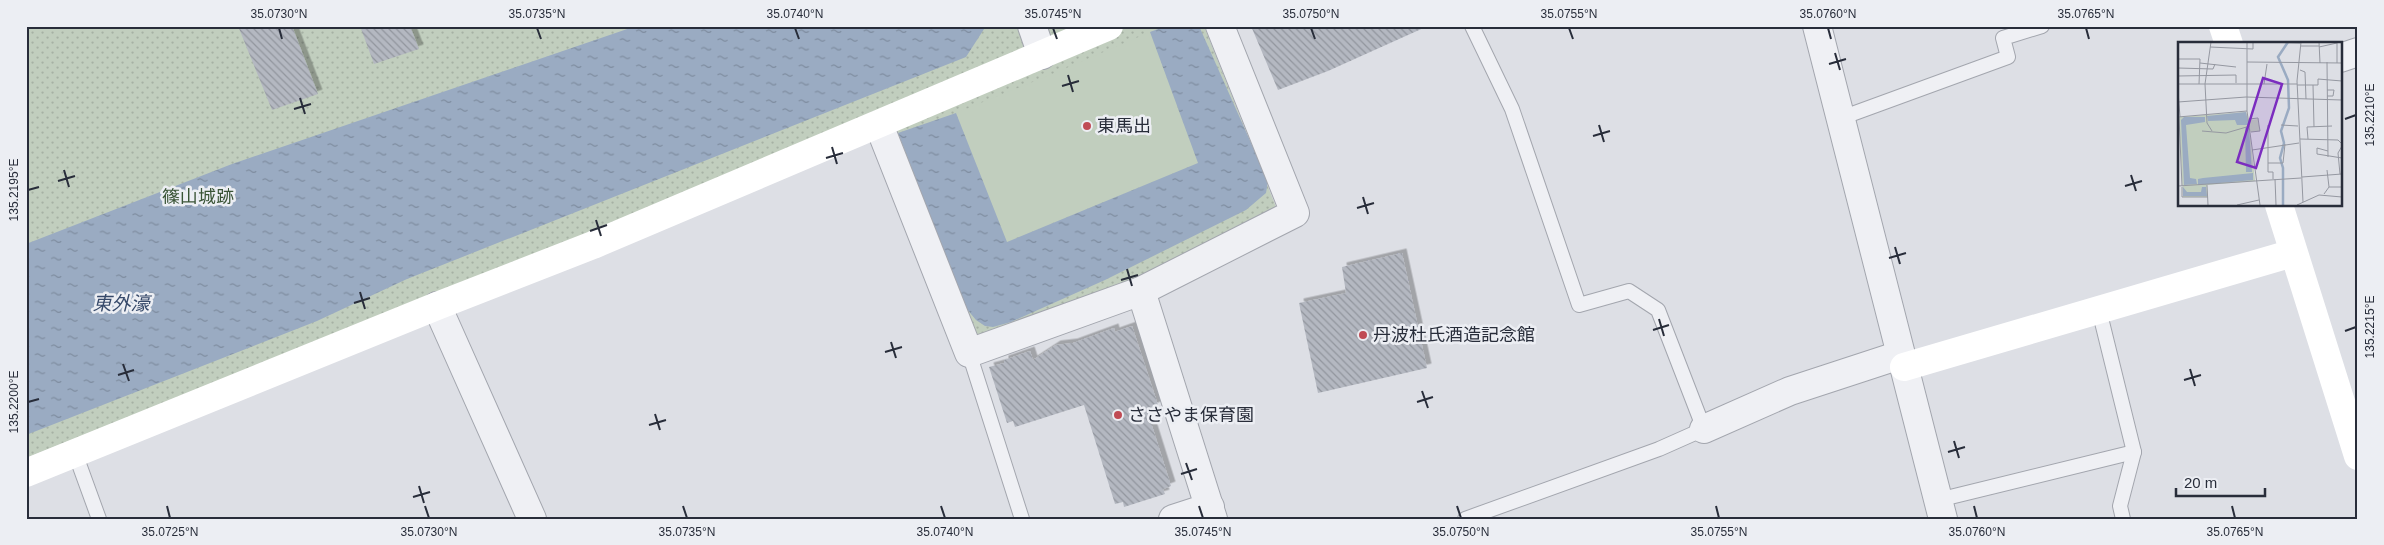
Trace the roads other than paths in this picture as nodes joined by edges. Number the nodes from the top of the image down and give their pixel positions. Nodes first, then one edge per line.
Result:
1 (1032, 26) edge
2 (1109, 26) edge
3 (1220, 26) edge
4 (1472, 26) edge
5 (1816, 26) edge
6 (2042, 26) edge
7 (2223, 26) edge
8 (2228, 42) edge
9 (2358, 52) edge
10 (1042, 55) junction
11 (2342, 57) edge
12 (1841, 118) junction
13 (879, 125) junction
14 (2279, 206) edge
15 (2294, 253) junction
16 (1140, 291) junction
17 (437, 306) junction
18 (2099, 310) junction
19 (969, 353) junction
20 (1902, 362) junction
21 (1704, 428) junction
22 (2134, 452) junction
23 (75, 453) junction
24 (2358, 456) edge
25 (26, 473) edge
26 (1941, 509) edge
27 (1212, 513) edge
28 (99, 519) edge
29 (532, 519) edge
30 (1022, 519) edge
31 (1173, 519) edge
32 (1465, 519) edge
33 (2123, 519) edge

1 - 10 street
2 - 10 street
3 - 16 street
4 - 21 lane
5 - 12 street
6 - 12 lane
7 - 8 street
9 - 11 street
10 - 13 street
12 - 20 street
13 - 17 street
13 - 19 street
14 - 15 street
15 - 18 street
15 - 24 street
16 - 19 street
16 - 27 street
17 - 23 street
17 - 29 street
18 - 20 street
18 - 22 lane
19 - 30 lane
20 - 21 street
20 - 26 street
21 - 32 lane
22 - 26 lane
22 - 33 lane
23 - 25 street
23 - 28 lane
27 - 31 street

